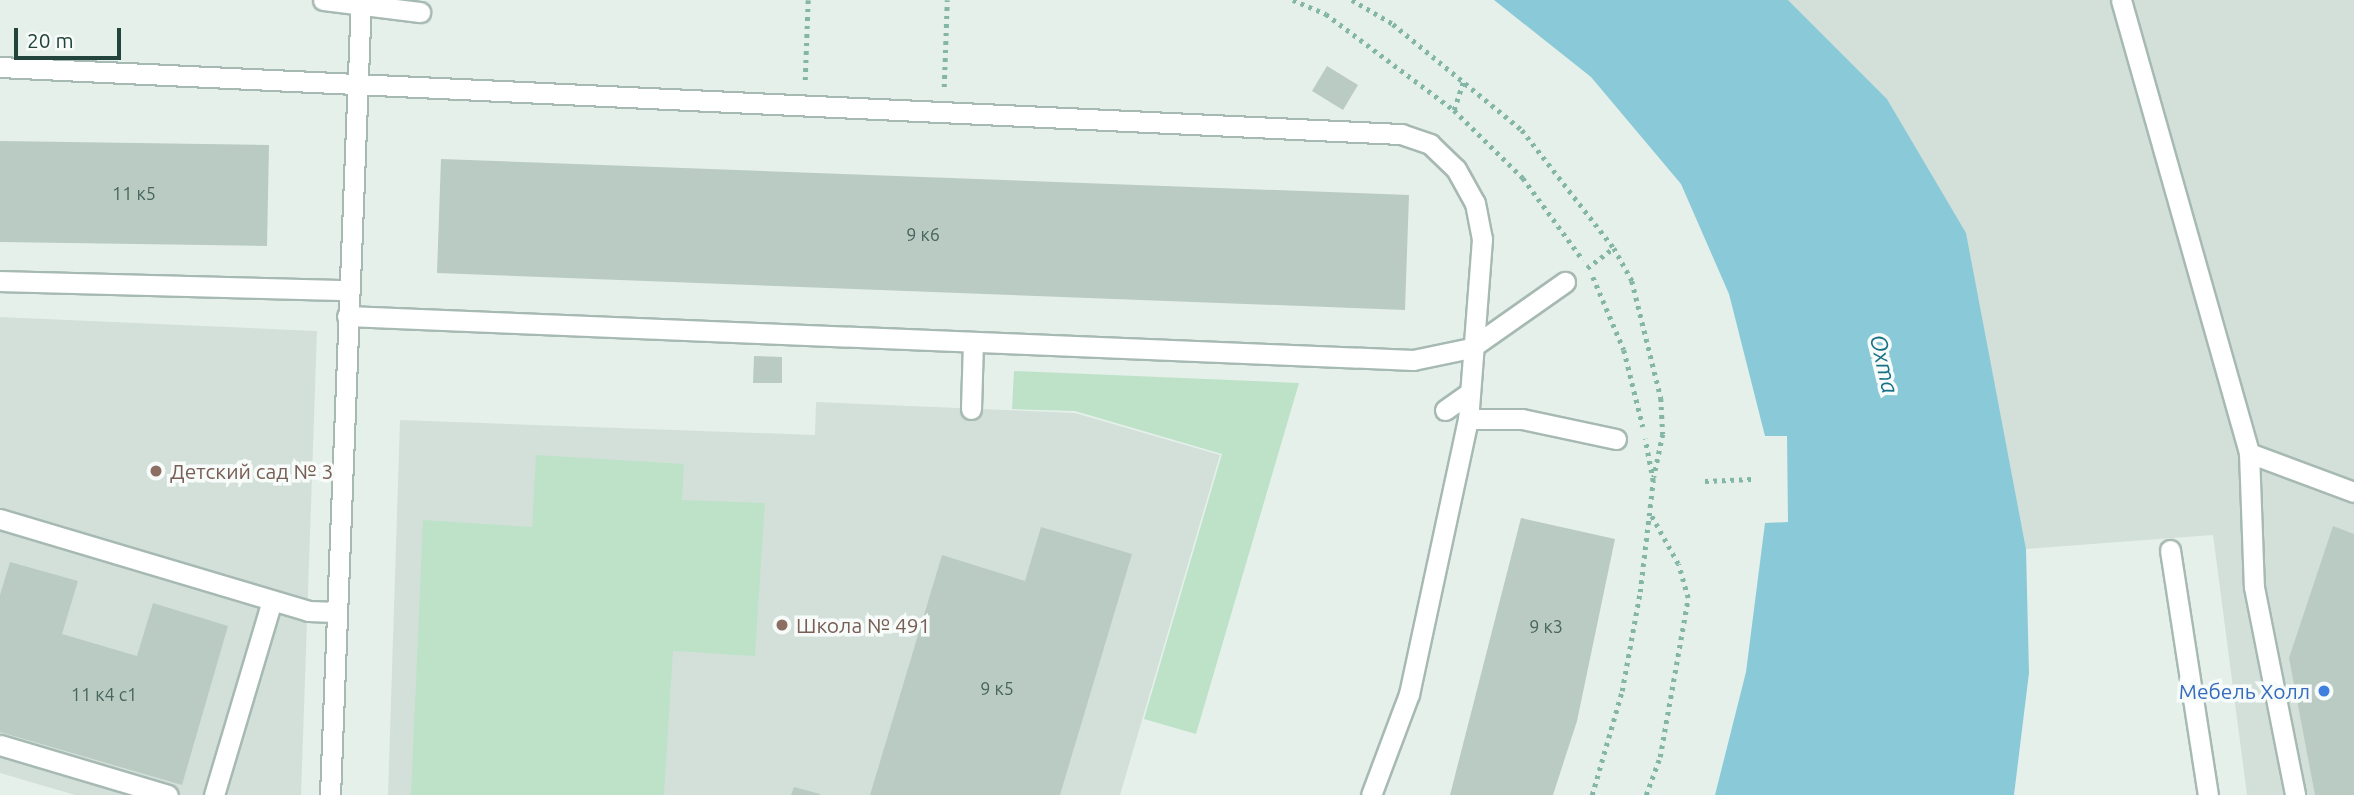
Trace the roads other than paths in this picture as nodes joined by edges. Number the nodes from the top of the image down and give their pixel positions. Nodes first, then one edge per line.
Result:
1 (2121, 0) edge
2 (323, 1) edge
3 (360, 5) edge
4 (420, 12) dead end
5 (0, 67) edge
6 (357, 83) junction
7 (0, 281) edge
8 (1565, 282) dead end
9 (349, 290) junction
10 (347, 316) junction
11 (973, 342) junction
12 (1471, 348) junction
13 (1469, 393) junction
14 (971, 409) dead end
15 (1445, 410) dead end
16 (1468, 419) junction
17 (1616, 439) dead end
18 (2249, 453) junction
19 (2354, 492) edge
20 (0, 519) edge
21 (2170, 550) dead end
22 (272, 601) junction
23 (337, 612) junction
24 (0, 745) edge
25 (168, 795) edge
26 (214, 795) edge
27 (330, 795) edge
28 (1371, 795) edge
29 (2208, 795) edge
30 (2295, 795) edge

1 - 18 lane
2 - 3 lane
3 - 4 lane
3 - 6 lane
5 - 6 lane
6 - 9 lane
6 - 12 lane
7 - 9 lane
8 - 12 lane
9 - 10 lane
10 - 11 lane
10 - 23 lane
11 - 12 lane
11 - 14 lane
12 - 13 lane
13 - 15 lane
13 - 16 lane
16 - 17 lane
16 - 28 lane
18 - 19 lane
18 - 30 lane
20 - 22 lane
21 - 29 lane
22 - 23 lane
22 - 26 lane
23 - 27 lane
24 - 25 lane

